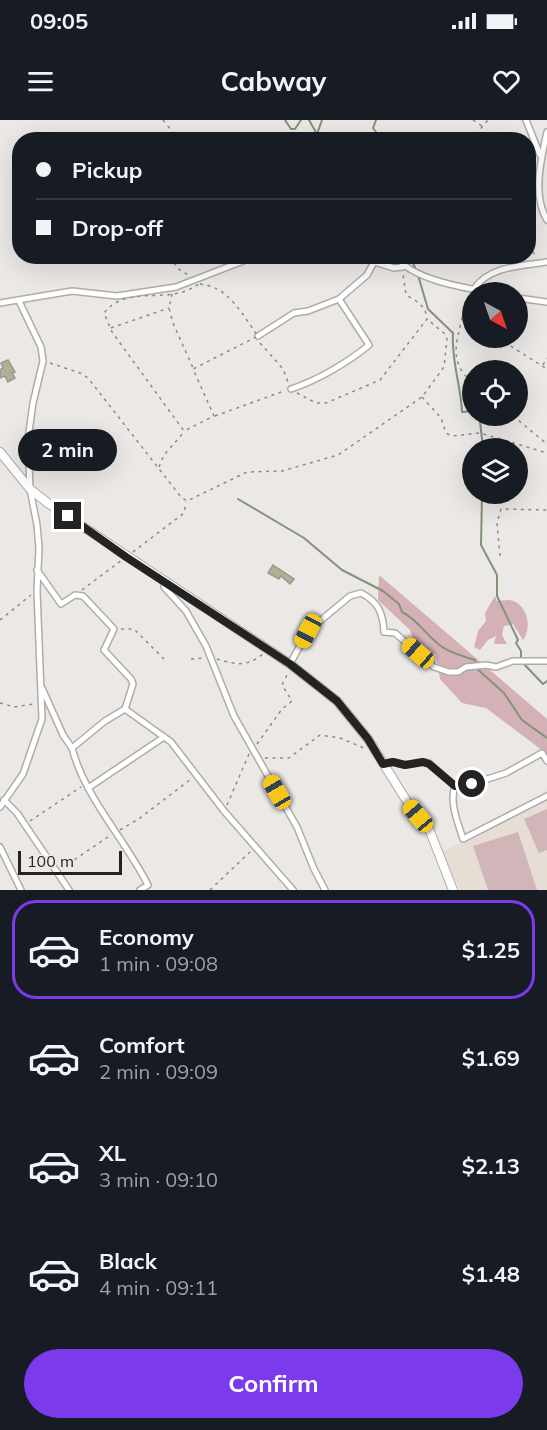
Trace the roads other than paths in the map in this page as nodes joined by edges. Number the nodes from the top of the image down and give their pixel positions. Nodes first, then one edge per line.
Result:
1 (547, 132) edge
2 (536, 143) edge
3 (540, 155) junction
4 (547, 220) edge
5 (236, 264) edge
6 (373, 264) edge
7 (381, 264) edge
8 (401, 264) edge
9 (533, 264) edge
10 (403, 267) junction
11 (479, 282) edge
12 (462, 288) edge
13 (339, 299) junction
14 (528, 299) edge
15 (19, 301) junction
16 (547, 302) edge
17 (0, 303) edge
18 (256, 337) road end
19 (291, 389) road end
20 (0, 452) edge
21 (30, 489) junction
22 (37, 570) junction
23 (165, 583) junction
24 (547, 661) edge
25 (290, 664) junction
26 (41, 687) junction
27 (124, 709) junction
28 (164, 737) junction
29 (72, 748) junction
30 (547, 760) edge
31 (383, 764) junction
32 (87, 786) junction
33 (455, 786) junction
34 (547, 796) edge
35 (4, 800) junction
36 (0, 807) edge
37 (0, 847) edge
38 (287, 882) junction
39 (21, 890) edge
40 (69, 890) edge
41 (140, 890) edge
42 (283, 890) edge
43 (293, 890) edge
44 (326, 890) edge
45 (453, 890) edge

1 - 3 street
2 - 3 street
3 - 4 street
5 - 15 street
6 - 13 street
7 - 10 street
8 - 10 street
9 - 11 street
10 - 12 street
13 - 18 street
13 - 19 street
14 - 16 street
15 - 17 street
15 - 21 street
20 - 21 street
21 - 22 street
21 - 23 street
22 - 26 street
22 - 27 street
23 - 25 street
23 - 44 street
24 - 25 street
25 - 31 street
26 - 29 street
26 - 35 street
27 - 28 street
27 - 29 street
28 - 32 street
28 - 38 street
29 - 32 street
30 - 33 street
31 - 33 street
31 - 45 street
32 - 41 street
33 - 34 street
35 - 36 street
35 - 40 street
37 - 39 street
38 - 42 street
38 - 43 street

